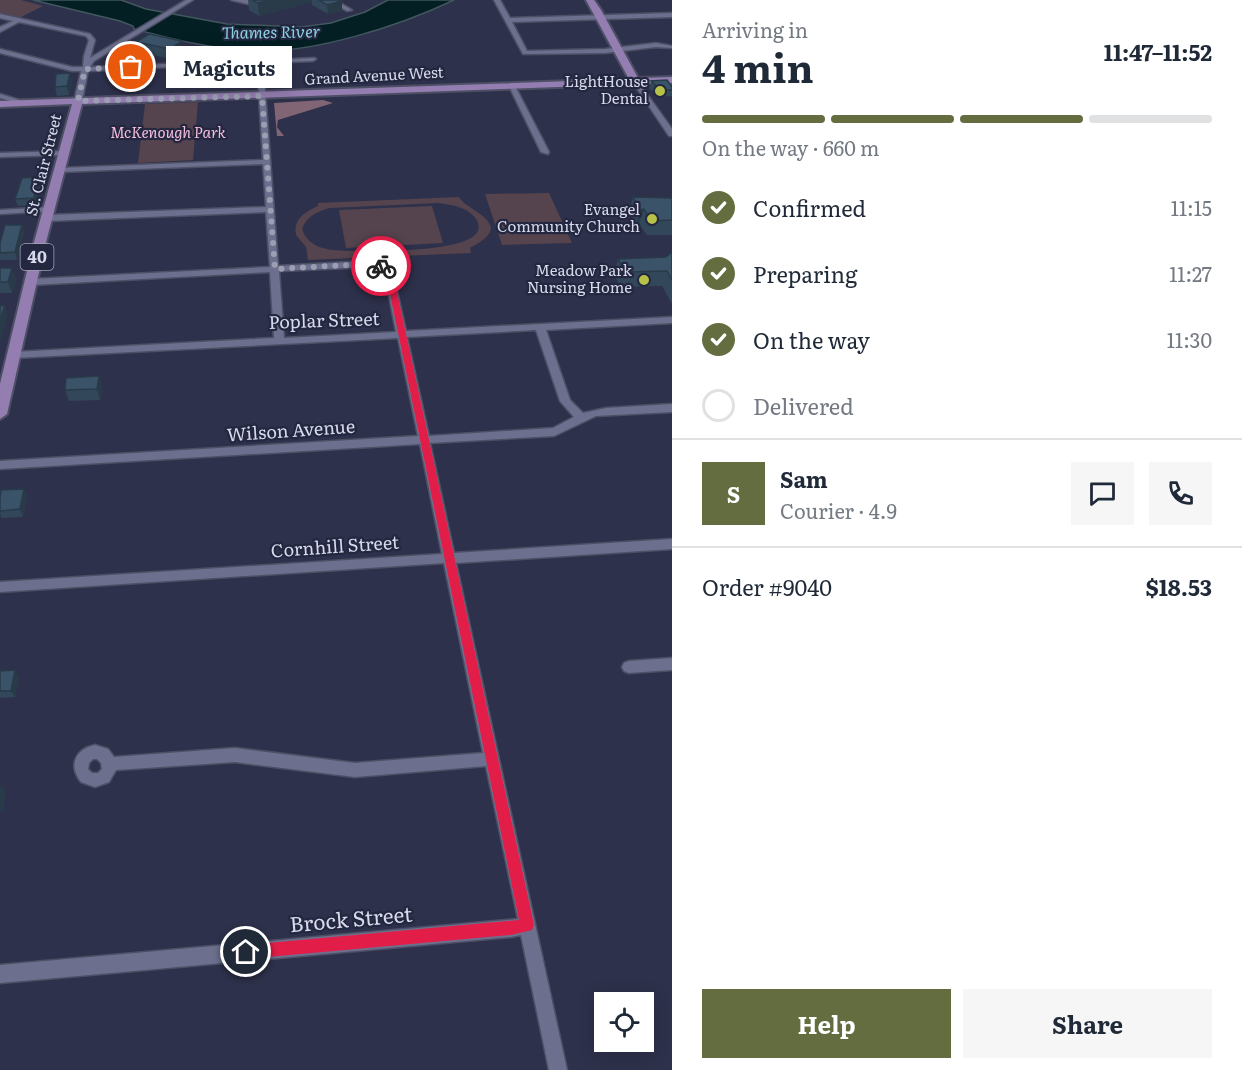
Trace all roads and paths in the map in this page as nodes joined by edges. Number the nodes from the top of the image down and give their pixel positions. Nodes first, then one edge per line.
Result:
1 (190, 0) edge
2 (234, 0) edge
3 (260, 0) edge
4 (331, 0) edge
5 (497, 0) edge
6 (590, 0) edge
7 (349, 10) dead end
8 (672, 15) edge
9 (0, 16) edge
10 (602, 17) junction
11 (18, 20) junction
12 (508, 20) junction
13 (0, 30) edge
14 (670, 47) dead end
15 (620, 49) junction
16 (88, 50) junction
17 (0, 51) edge
18 (101, 54) junction
19 (313, 59) dead end
20 (260, 63) junction
21 (86, 67) junction
22 (672, 80) edge
23 (635, 81) junction
24 (512, 86) junction
25 (0, 96) edge
26 (262, 96) junction
27 (78, 101) junction
28 (24, 103) junction
29 (0, 104) edge
30 (672, 134) edge
31 (545, 152) dead end
32 (64, 153) junction
33 (0, 155) edge
34 (267, 162) junction
35 (60, 170) junction
36 (270, 209) junction
37 (0, 212) edge
38 (49, 213) junction
39 (275, 269) junction
40 (32, 282) junction
41 (672, 320) edge
42 (540, 327) junction
43 (402, 334) junction
44 (279, 339) junction
45 (14, 355) junction
46 (672, 408) edge
47 (0, 414) edge
48 (581, 417) junction
49 (425, 439) junction
50 (0, 465) edge
51 (672, 544) edge
52 (450, 558) junction
53 (0, 587) edge
54 (672, 664) edge
55 (629, 668) dead end
56 (492, 759) junction
57 (110, 764) dead end
58 (527, 925) junction
59 (0, 974) edge
60 (558, 1070) edge

1 - 18 street
2 - 3 street
4 - 7 street
5 - 12 street
6 - 10 main road
8 - 10 street
9 - 11 street
10 - 12 street
10 - 15 main road
11 - 13 street
11 - 16 street
12 - 15 street
14 - 15 street
15 - 23 main road
16 - 18 street
16 - 21 street, St. Clair Street
17 - 21 street
18 - 21 street
19 - 20 street
20 - 21 street
20 - 26 street
21 - 27 street, St. Clair Street
22 - 23 main road, Grand Avenue West
23 - 24 main road, Grand Avenue West
23 - 30 street
24 - 26 main road, Grand Avenue West
24 - 31 street
25 - 28 street
26 - 27 main road, Grand Avenue West
26 - 34 street
27 - 28 main road, Grand Avenue West
27 - 32 main road, St. Clair Street / 40
28 - 29 main road, Grand Avenue West
32 - 33 street
32 - 35 main road, St. Clair Street / 40
34 - 35 street
34 - 36 street
35 - 38 main road, St. Clair Street / 40
36 - 38 street
36 - 39 street
37 - 38 street
38 - 40 main road, St. Clair Street / 40
39 - 40 street
39 - 43 street
39 - 44 street
40 - 45 main road, St. Clair Street / 40
41 - 42 street, Poplar Street
42 - 43 street, Poplar Street
42 - 48 street
43 - 44 street, Poplar Street
43 - 49 street
44 - 45 street, Poplar Street
45 - 47 main road, St. Clair Street / 40
46 - 48 street, Wilson Avenue
48 - 49 street, Wilson Avenue
49 - 50 street, Wilson Avenue
49 - 52 street
51 - 52 street, Cornhill Street
52 - 53 street, Cornhill Street
52 - 56 street
54 - 55 street
56 - 57 street
56 - 58 street
58 - 59 street, Brock Street
58 - 60 street

